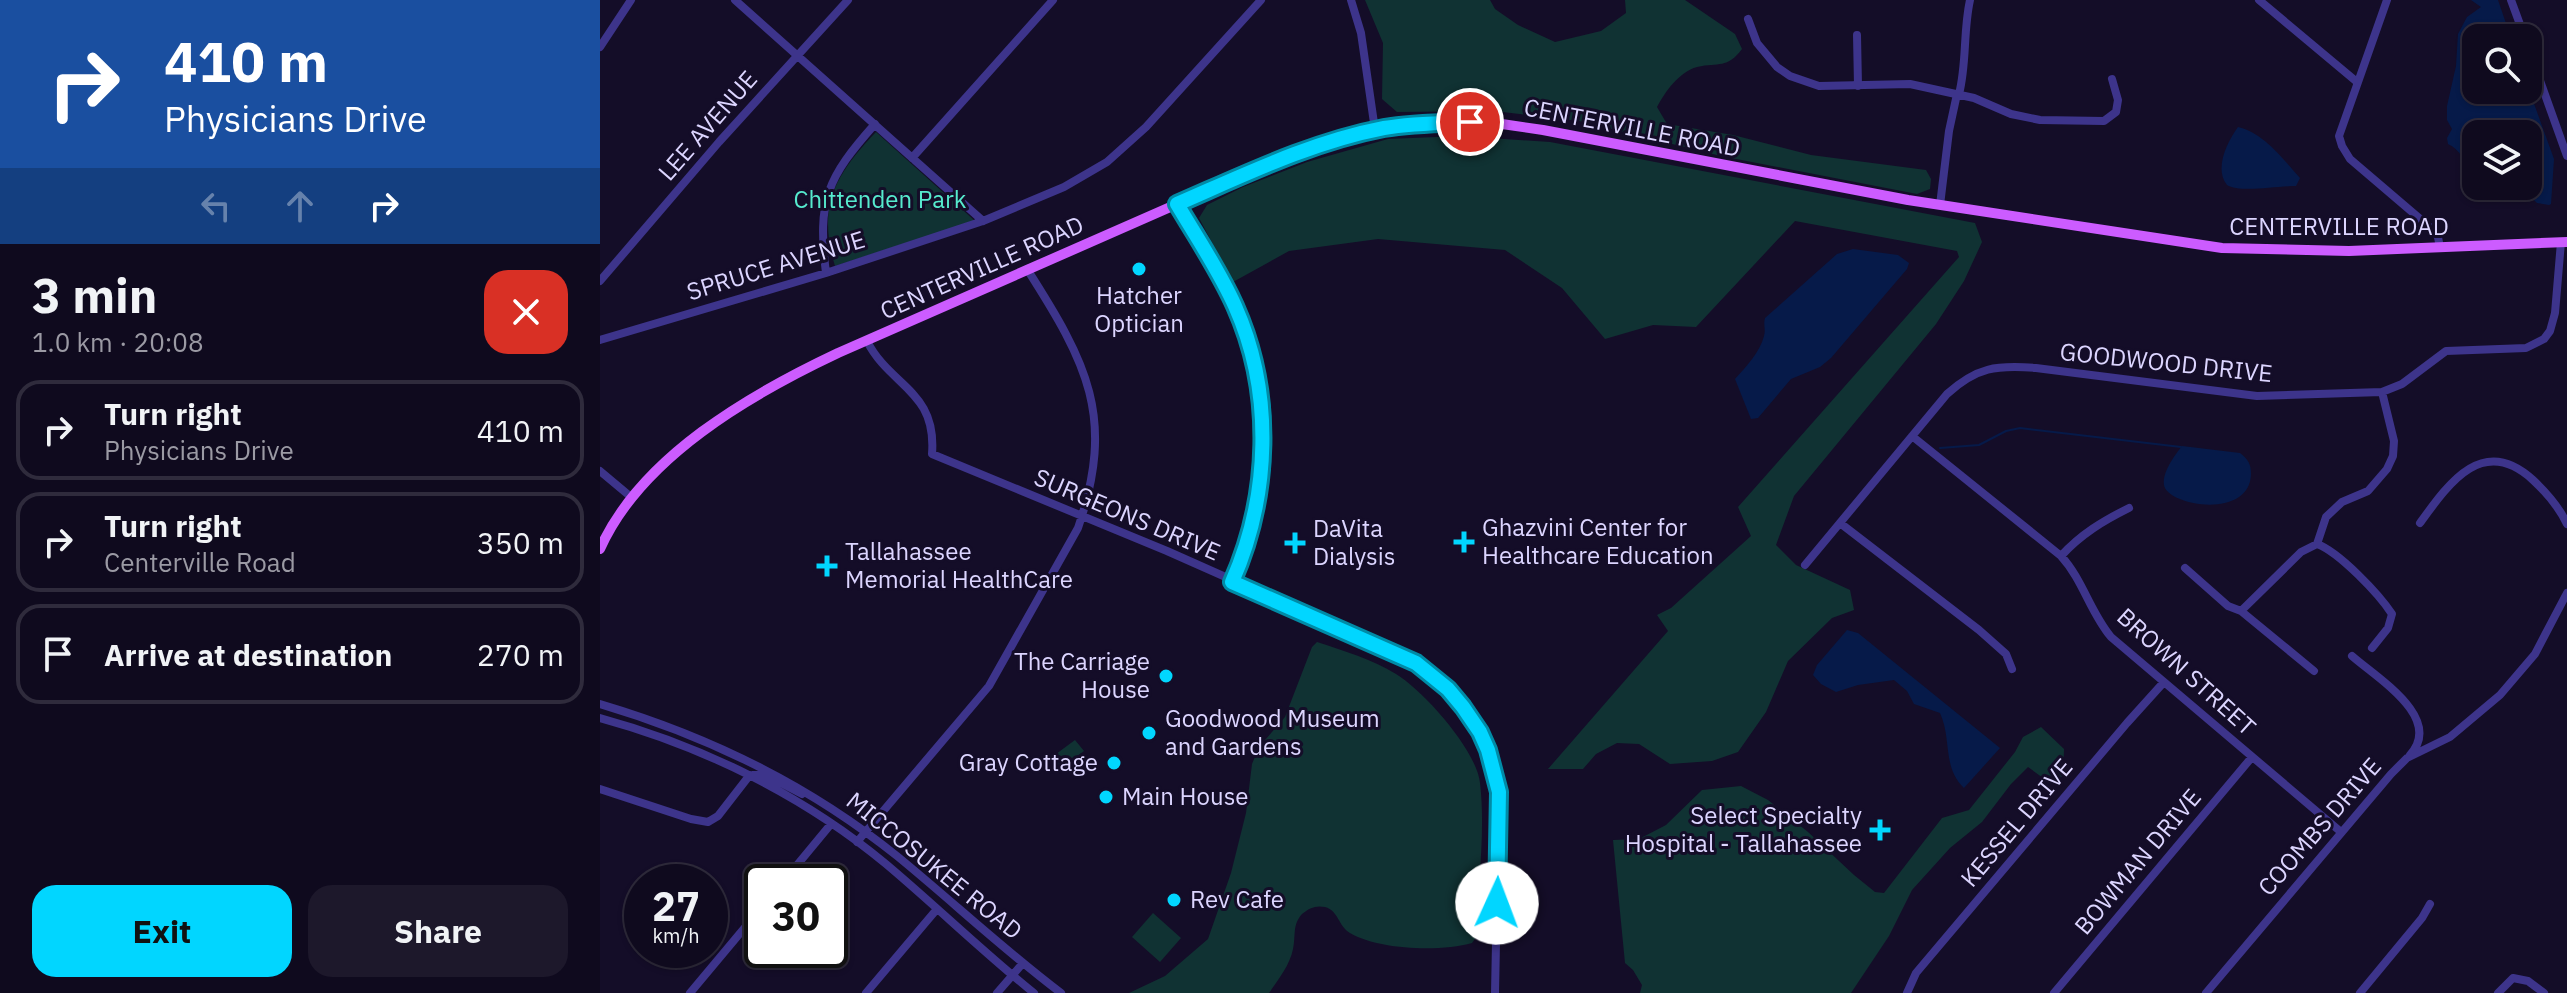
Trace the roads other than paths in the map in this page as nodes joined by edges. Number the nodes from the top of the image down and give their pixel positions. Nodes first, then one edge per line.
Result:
1 (631, 0) edge
2 (735, 0) edge
3 (848, 0) edge
4 (1053, 0) edge
5 (1261, 0) edge
6 (1351, 0) edge
7 (1970, 0) edge
8 (2259, 0) edge
9 (2387, 0) edge
10 (2511, 0) edge
11 (1748, 19) dead end
12 (2520, 24) edge
13 (1857, 35) dead end
14 (600, 47) edge
15 (797, 55) junction
16 (2112, 79) dead end
17 (2357, 82) junction
18 (1858, 86) junction
19 (2542, 86) edge
20 (1958, 94) junction
21 (875, 124) junction
22 (1375, 130) junction
23 (2567, 156) edge
24 (912, 158) junction
25 (1177, 204) junction
26 (1940, 205) junction
27 (983, 221) junction
28 (2564, 242) edge
29 (2440, 248) junction
30 (1027, 269) junction
31 (826, 273) junction
32 (600, 281) edge
33 (600, 340) edge
34 (867, 341) junction
35 (2382, 392) junction
36 (1912, 436) junction
37 (600, 471) edge
38 (631, 497) junction
39 (2129, 508) dead end
40 (1082, 516) junction
41 (1840, 523) junction
42 (2420, 523) dead end
43 (2567, 524) edge
44 (2317, 544) junction
45 (600, 549) edge
46 (2061, 556) junction
47 (1805, 565) dead end
48 (2185, 568) dead end
49 (1232, 582) junction
50 (2567, 593) edge
51 (2241, 611) junction
52 (2372, 648) dead end
53 (2352, 656) dead end
54 (2012, 669) dead end
55 (2314, 671) dead end
56 (2164, 682) junction
57 (600, 704) edge
58 (600, 718) edge
59 (2252, 757) junction
60 (2407, 758) junction
61 (749, 776) junction
62 (600, 789) edge
63 (809, 795) junction
64 (831, 824) junction
65 (865, 832) junction
66 (2341, 832) junction
67 (857, 842) junction
68 (798, 864) edge
69 (2430, 904) dead end
70 (937, 909) junction
71 (744, 928) edge
72 (989, 934) junction
73 (979, 947) junction
74 (1023, 963) junction
75 (1012, 975) junction
76 (690, 993) edge
77 (866, 993) edge
78 (997, 993) edge
79 (1034, 993) edge
80 (1061, 993) edge
81 (1495, 993) edge
82 (1907, 993) edge
83 (2054, 993) edge
84 (2206, 993) edge
85 (2360, 993) edge
86 (2498, 993) edge
87 (2544, 993) edge

1 - 14 street
2 - 15 street
3 - 15 street, LEE AVENUE
4 - 24 street
5 - 27 street, SPRUCE AVENUE
6 - 22 street
7 - 20 street
8 - 17 street
9 - 17 street
10 - 12 street
11 - 18 street
13 - 18 street
15 - 21 street
15 - 32 street, LEE AVENUE
16 - 20 street
17 - 29 street
18 - 20 street
19 - 23 street
20 - 26 street
21 - 24 street
21 - 31 street
22 - 25 main road, CENTERVILLE ROAD
22 - 26 main road, CENTERVILLE ROAD
24 - 27 street
25 - 30 main road, CENTERVILLE ROAD
25 - 49 street
26 - 29 main road, CENTERVILLE ROAD
27 - 31 street, SPRUCE AVENUE
28 - 29 main road, CENTERVILLE ROAD
28 - 35 street, GOODWOOD DRIVE
30 - 34 main road, CENTERVILLE ROAD
30 - 40 street
31 - 33 street, SPRUCE AVENUE
34 - 38 main road, CENTERVILLE ROAD
34 - 40 street, SURGEONS DRIVE
35 - 36 street, GOODWOOD DRIVE
35 - 44 street
36 - 41 street, GOODWOOD DRIVE
36 - 46 street, BROWN STREET
37 - 38 street
38 - 45 main road, CENTERVILLE ROAD
39 - 46 street
40 - 49 street, SURGEONS DRIVE
40 - 65 street
41 - 47 street, GOODWOOD DRIVE
41 - 54 street
42 - 43 street
44 - 51 street
44 - 52 street
46 - 56 street, BROWN STREET
48 - 51 street
49 - 81 street, SURGEONS DRIVE
50 - 60 street, COOMBS DRIVE
51 - 55 street
53 - 60 street
56 - 59 street, BROWN STREET
56 - 82 street, KESSEL DRIVE
57 - 63 street, MICCOSUKEE ROAD
58 - 61 street, MICCOSUKEE ROAD
59 - 66 street, BROWN STREET
59 - 83 street, BOWMAN DRIVE
60 - 66 street, COOMBS DRIVE
61 - 62 street
61 - 63 street
61 - 64 street, MICCOSUKEE ROAD
63 - 65 street, MICCOSUKEE ROAD
64 - 67 street, MICCOSUKEE ROAD
64 - 68 street
65 - 67 street
65 - 72 street, MICCOSUKEE ROAD
66 - 84 street, COOMBS DRIVE
67 - 70 street, MICCOSUKEE ROAD
69 - 85 street
70 - 73 street, MICCOSUKEE ROAD
70 - 77 street
71 - 76 street
72 - 73 street
72 - 74 street, MICCOSUKEE ROAD
73 - 75 street, MICCOSUKEE ROAD
74 - 75 street
74 - 80 street, MICCOSUKEE ROAD
75 - 78 street
75 - 79 street, MICCOSUKEE ROAD
86 - 87 street

